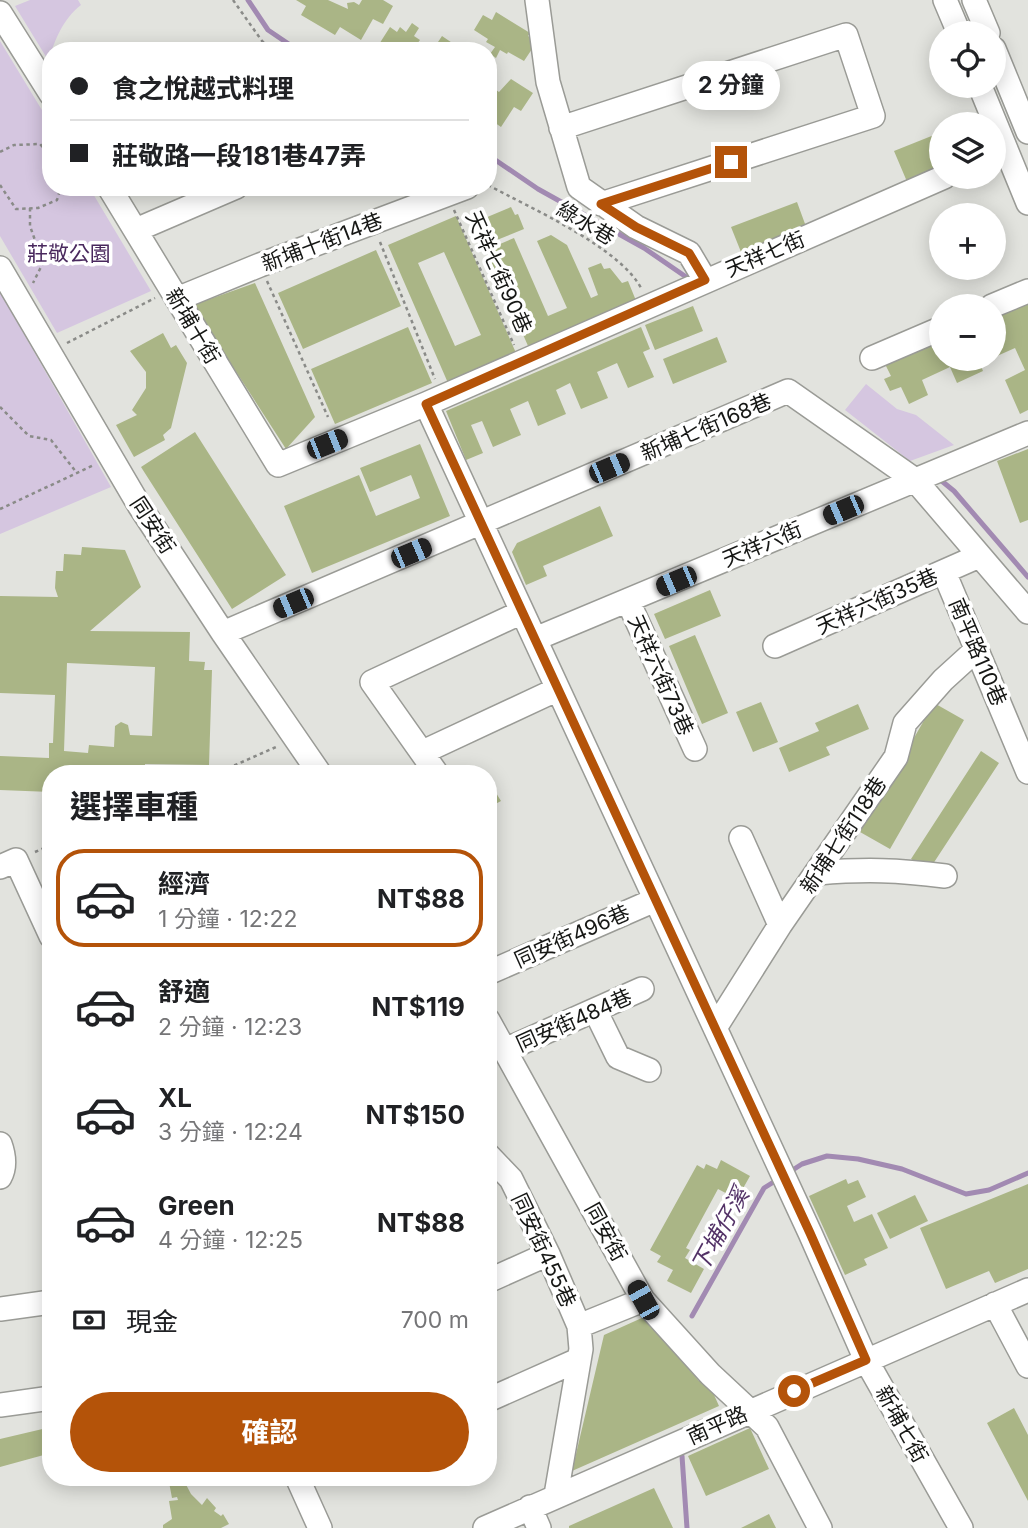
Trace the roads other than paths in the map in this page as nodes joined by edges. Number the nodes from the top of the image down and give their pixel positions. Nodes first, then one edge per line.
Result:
1 (537, 0) edge
2 (945, 0) edge
3 (974, 0) edge
4 (0, 13) edge
5 (954, 21) edge
6 (983, 21) edge
7 (1006, 78) edge
8 (42, 80) edge
9 (561, 128) junction
10 (1028, 132) edge
11 (1028, 141) edge
12 (1006, 150) edge
13 (1006, 163) edge
14 (929, 183) edge
15 (115, 196) edge
16 (215, 196) edge
17 (444, 196) edge
18 (1028, 203) edge
19 (601, 204) junction
20 (136, 230) junction
21 (0, 268) edge
22 (697, 284) junction
23 (1028, 291) edge
24 (174, 295) junction
25 (1006, 300) edge
26 (929, 334) edge
27 (872, 358) dead end
28 (434, 400) junction
29 (1028, 433) edge
30 (278, 465) joint
31 (927, 475) junction
32 (481, 523) junction
33 (979, 556) junction
34 (944, 572) junction
35 (628, 601) junction
36 (522, 612) junction
37 (1028, 612) edge
38 (223, 633) junction
39 (535, 639) junction
40 (775, 646) dead end
41 (976, 650) junction
42 (558, 689) junction
43 (695, 749) dead end
44 (423, 752) junction
45 (314, 765) edge
46 (431, 765) edge
47 (1028, 772) edge
48 (741, 838) dead end
49 (8, 864) edge
50 (818, 873) junction
51 (945, 876) dead end
52 (655, 900) junction
53 (42, 921) edge
54 (780, 925) junction
55 (497, 969) edge
56 (642, 989) dead end
57 (595, 1010) junction
58 (715, 1028) junction
59 (497, 1036) edge
60 (505, 1050) junction
61 (649, 1070) dead end
62 (0, 1144) edge
63 (497, 1164) edge
64 (0, 1177) edge
65 (548, 1254) junction
66 (497, 1277) edge
67 (1028, 1290) edge
68 (643, 1300) junction
69 (42, 1303) edge
70 (995, 1304) junction
71 (0, 1309) edge
72 (579, 1326) junction
73 (578, 1360) junction
74 (866, 1360) junction
75 (1028, 1366) edge
76 (497, 1396) edge
77 (42, 1399) edge
78 (0, 1405) edge
79 (751, 1410) junction
80 (305, 1486) edge
81 (556, 1495) junction
82 (535, 1518) edge
83 (320, 1528) edge
84 (485, 1528) edge
85 (820, 1528) edge
86 (961, 1528) edge

1 - 9 street
2 - 5 street
3 - 6 street
4 - 8 street
7 - 10 street
9 - 19 street
9 - 19 street
11 - 12 street
13 - 18 street
14 - 22 street, 天祥七街
15 - 20 street, 新埔十街
16 - 20 street
17 - 24 street, 新埔十街14巷
19 - 22 street
20 - 24 street, 新埔十街
21 - 38 street, 同安街
22 - 28 street, 天祥七街
23 - 25 street
24 - 30 street, 新埔十街
26 - 27 street
28 - 30 street, 天祥七街
28 - 32 street, 新埔七街
29 - 31 street, 天祥六街
31 - 32 street, 新埔七街168巷
31 - 33 street
31 - 35 street, 天祥六街
32 - 36 street, 新埔七街
32 - 38 street
33 - 34 street, 天祥六街35巷
33 - 37 street
34 - 40 street, 天祥六街35巷
34 - 41 street, 南平路110巷
35 - 39 street, 天祥六街
35 - 43 street, 天祥六街73巷
36 - 39 street, 新埔七街
36 - 44 street
38 - 45 street, 同安街
39 - 42 street, 新埔七街
41 - 47 street, 南平路110巷
41 - 50 street, 新埔七街118巷
42 - 44 street
42 - 52 street, 新埔七街
44 - 46 street
48 - 54 street
49 - 53 street
50 - 51 street
50 - 54 street, 新埔七街118巷
52 - 55 street, 同安街496巷
52 - 58 street, 新埔七街
54 - 58 street, 新埔七街118巷
56 - 57 street, 同安街484巷
57 - 60 street, 同安街484巷
57 - 61 street
58 - 74 street, 新埔七街
59 - 60 street, 同安街
60 - 68 street, 同安街
62 - 64 street
63 - 65 street, 同安街455巷
65 - 66 street
65 - 72 street, 同安街455巷
67 - 70 street, 南平路
68 - 72 street, 同安街455巷
68 - 79 street, 同安街
69 - 71 street
70 - 74 street, 南平路
70 - 75 street
72 - 73 street
73 - 76 street
73 - 81 street
74 - 79 street, 南平路
74 - 86 street, 新埔七街
77 - 78 street
79 - 81 street, 南平路
79 - 85 street, 同安街
80 - 83 street
81 - 82 street, 南平路
82 - 84 street, 南平路

